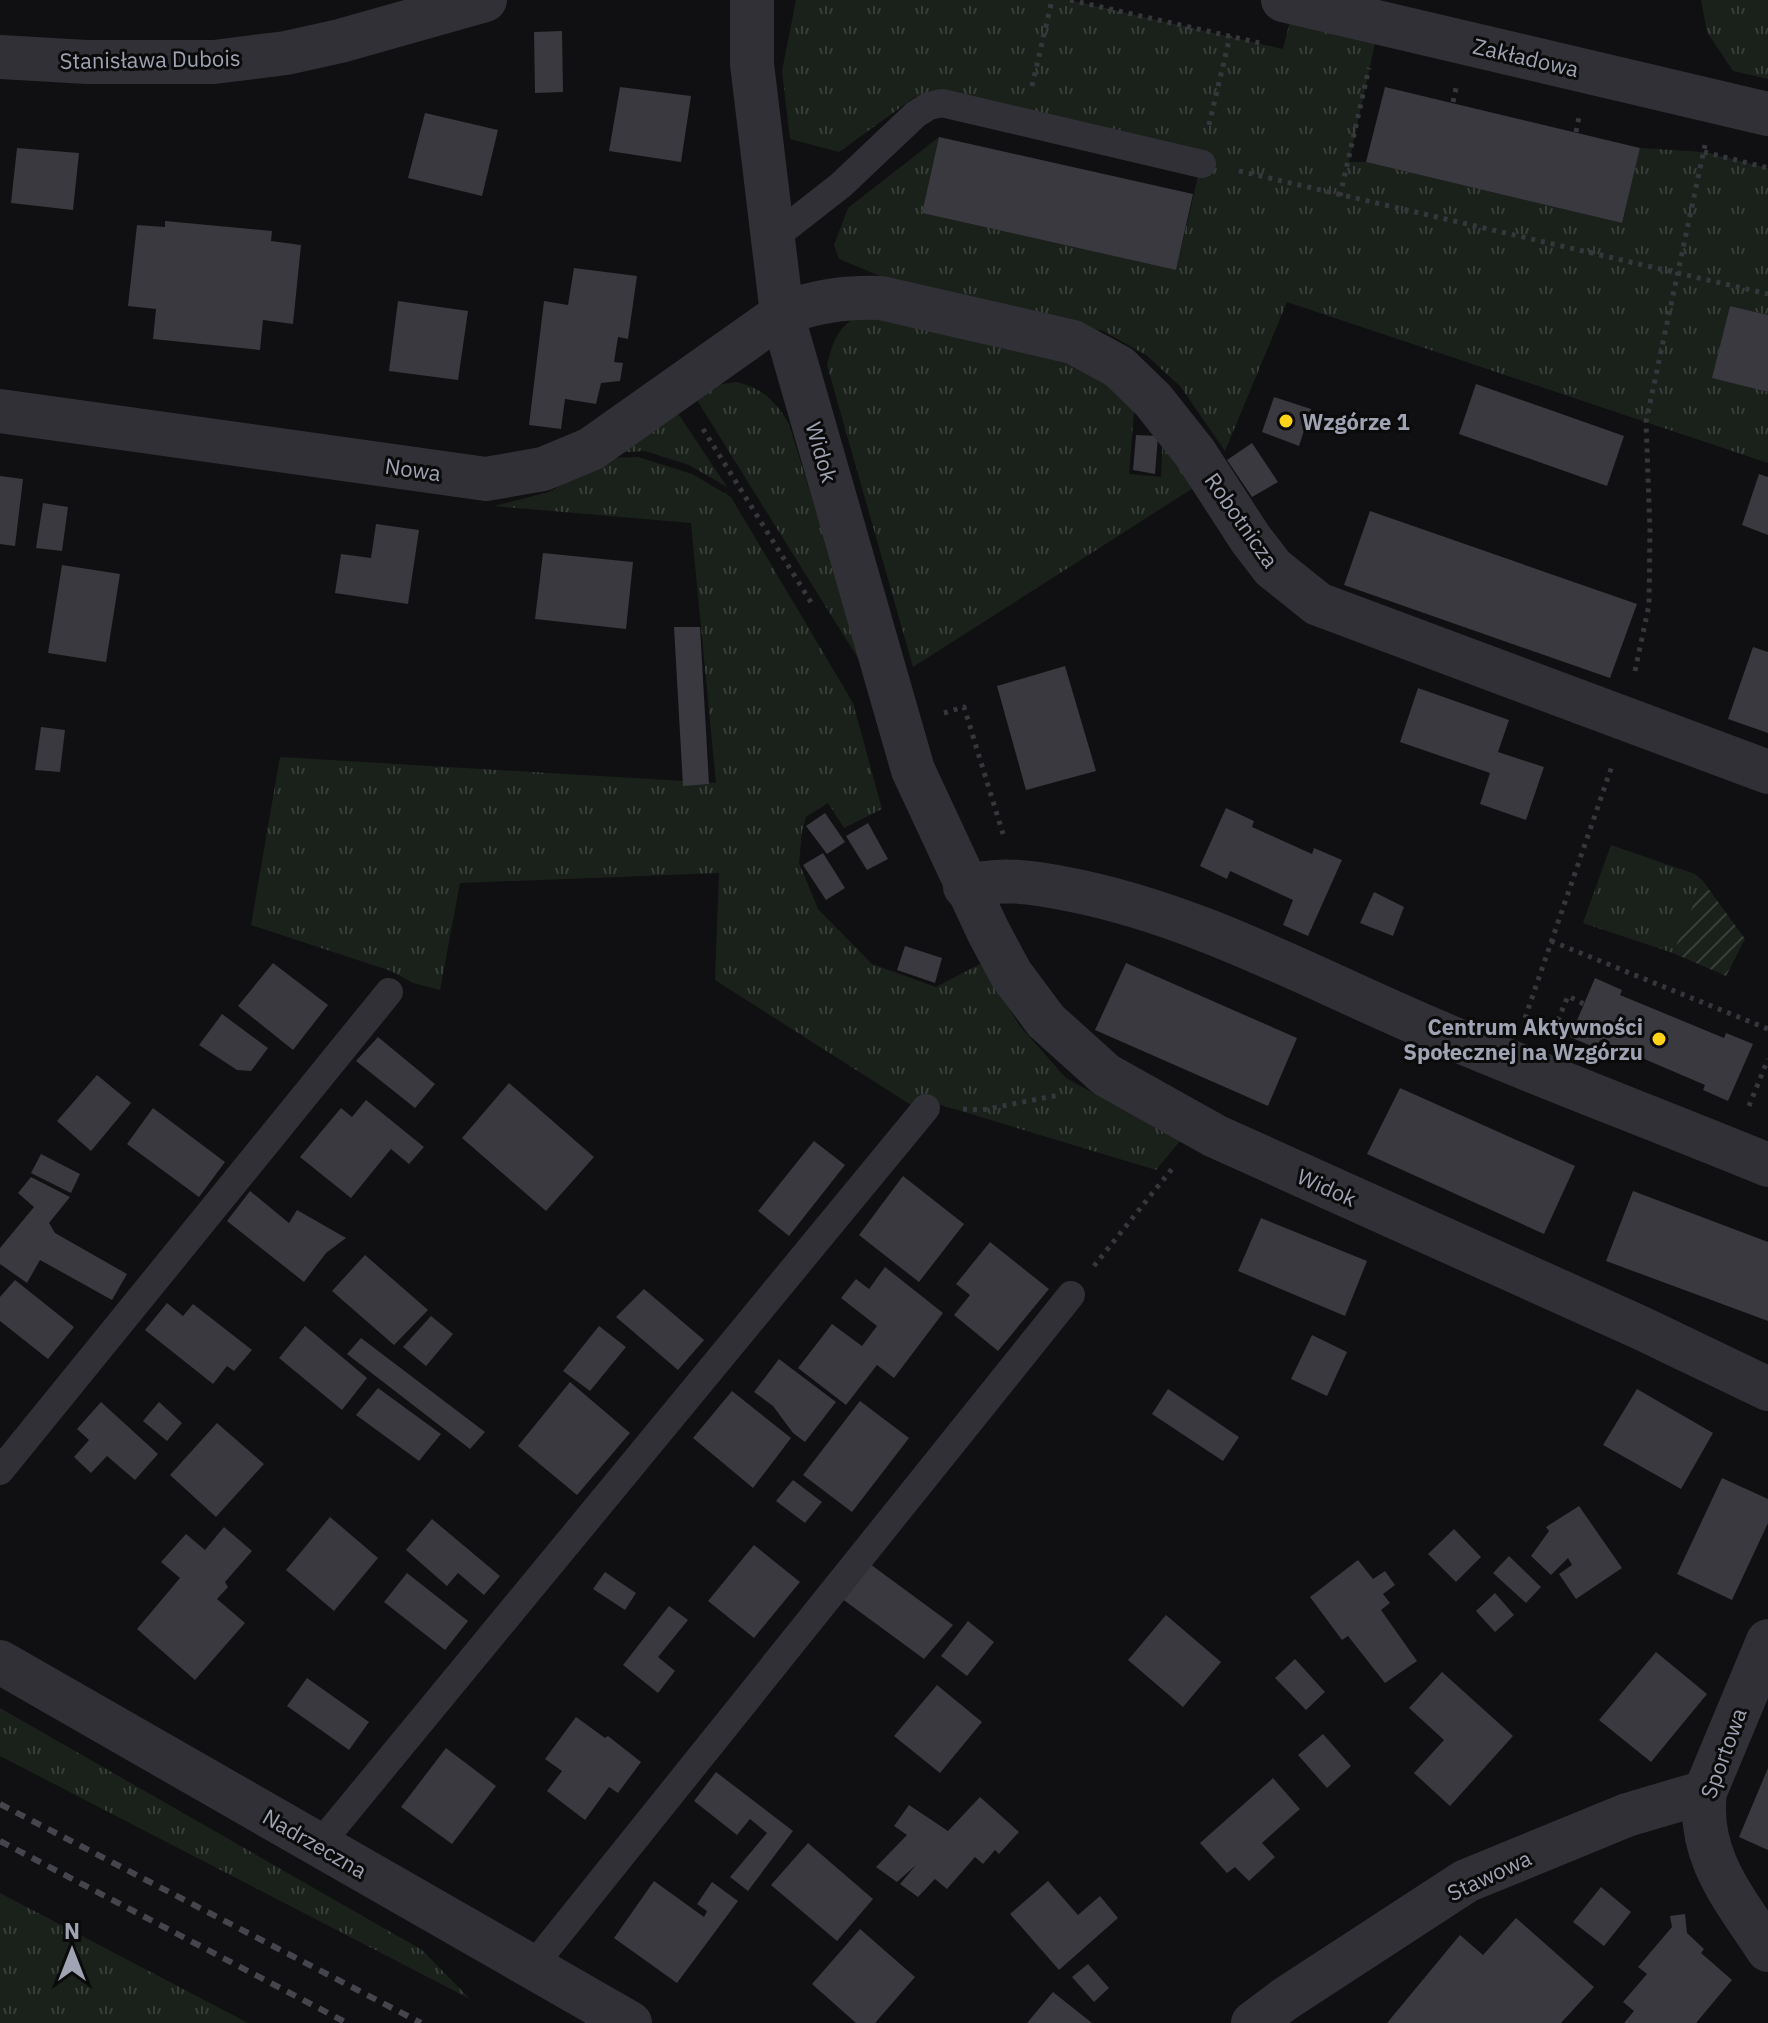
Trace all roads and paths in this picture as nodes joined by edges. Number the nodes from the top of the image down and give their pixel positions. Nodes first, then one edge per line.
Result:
1 (485, 0) edge
2 (752, 0) edge
3 (1052, 0) edge
4 (1070, 0) edge
5 (1283, 0) edge
6 (1380, 22) junction
7 (1039, 55) dead end
8 (0, 57) edge
9 (1214, 98) dead end
10 (1768, 114) edge
11 (1704, 152) dead end
12 (1202, 164) dead end
13 (1768, 168) edge
14 (1251, 174) dead end
15 (1699, 177) dead end
16 (1340, 196) junction
17 (772, 239) junction
18 (1679, 273) junction
19 (1768, 294) edge
20 (782, 314) junction
21 (0, 411) edge
22 (705, 432) dead end
23 (818, 613) dead end
24 (946, 712) dead end
25 (1625, 719) junction
26 (1768, 772) edge
27 (1600, 800) dead end
28 (1017, 881) junction
29 (965, 887) junction
30 (1551, 941) junction
31 (389, 992) dead end
32 (1584, 1004) dead end
33 (1526, 1015) dead end
34 (1768, 1029) edge
35 (1550, 1039) dead end
36 (1106, 1075) junction
37 (926, 1108) joint
38 (1180, 1159) dead end
39 (1768, 1165) edge
40 (1100, 1259) dead end
41 (1071, 1295) dead end
42 (1768, 1389) edge
43 (0, 1471) edge
44 (1768, 1641) edge
45 (0, 1662) edge
46 (1705, 1792) junction
47 (319, 1845) junction
48 (1768, 1950) edge
49 (532, 1967) junction
50 (630, 2023) edge
51 (1253, 2023) edge

1 - 8 street, Stanisława Dubois
2 - 17 street, Widok
3 - 7 path
4 - 9 path
5 - 6 street, Zakładowa
6 - 10 street, Zakładowa
6 - 16 path
11 - 13 path
12 - 17 lane
14 - 16 path
15 - 18 path
16 - 18 path
17 - 20 street, Widok
18 - 19 path
18 - 25 path
20 - 21 street, Nowa
20 - 25 street, Robotnicza
20 - 29 street, Widok
22 - 23 path
24 - 28 path
25 - 26 street, Robotnicza
27 - 30 path
28 - 29 street
28 - 39 street
29 - 36 street, Widok
30 - 33 path
30 - 34 path
31 - 43 lane
32 - 35 path
36 - 37 path
36 - 42 street, Widok
37 - 47 lane
38 - 40 path
41 - 49 lane
44 - 46 street, Sportowa
45 - 47 street, Nadrzeczna
46 - 48 street, Sportowa
46 - 51 street, Stawowa
47 - 49 street, Nadrzeczna
49 - 50 street, Nadrzeczna

